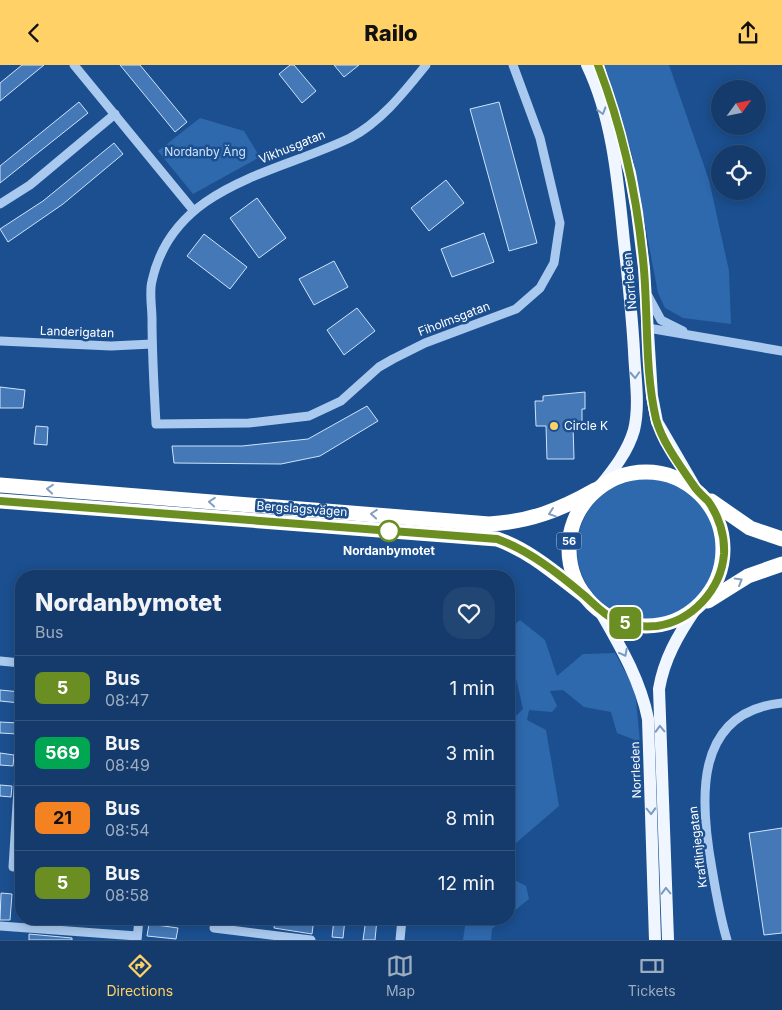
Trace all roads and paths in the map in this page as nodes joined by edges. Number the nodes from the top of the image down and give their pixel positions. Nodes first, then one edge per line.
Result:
1 (74, 65) edge
2 (426, 65) edge
3 (513, 65) edge
4 (587, 65) edge
5 (598, 65) edge
6 (115, 114) junction
7 (0, 204) edge
8 (193, 210) junction
9 (645, 291) junction
10 (633, 326) junction
11 (648, 328) junction
12 (692, 336) junction
13 (0, 341) edge
14 (152, 344) junction
15 (782, 351) edge
16 (156, 424) joint
17 (0, 485) edge
18 (598, 488) junction
19 (699, 491) junction
20 (0, 501) edge
21 (782, 539) edge
22 (782, 564) edge
23 (585, 596) junction
24 (697, 607) junction
25 (600, 611) junction
26 (0, 661) edge
27 (15, 662) edge
28 (782, 703) edge
29 (15, 836) edge
30 (13, 867) dead end
31 (138, 925) edge
32 (401, 925) edge
33 (0, 926) edge
34 (214, 928) dead end
35 (137, 938) edge
36 (311, 940) edge
37 (400, 940) edge
38 (655, 940) edge
39 (668, 940) edge
40 (727, 940) edge

1 - 6 street
2 - 8 street, Vikhusgatan
3 - 16 street, Fiholmsgatan
4 -> 10 main road, Norrleden
5 - 9 main road, Norrleden
6 - 7 street
6 - 8 street
8 - 14 street, Vikhusgatan
9 - 11 main road, Norrleden
9 - 12 street
10 - 11 main road
10 -> 18 main road, Norrleden
11 - 12 street
11 - 19 main road, Norrleden
12 - 15 street
13 - 14 street, Landerigatan
14 - 16 street, Vikhusgatan
18 -> 17 highway, Bergslagsvägen / 56
18 - 19 highway, 56
18 - 23 highway, 56
19 - 21 highway, 56
19 - 24 highway
20 - 23 highway, Bergslagsvägen / 56
24 -> 22 highway, 56
23 - 25 highway, 56
24 - 25 highway, 56
39 -> 24 main road, Norrleden
25 -> 38 main road, Norrleden
26 - 27 street
28 - 40 street, Kraftlinjegatan
29 - 30 street
31 - 35 street
32 - 37 street
33 - 35 street
34 - 36 street

